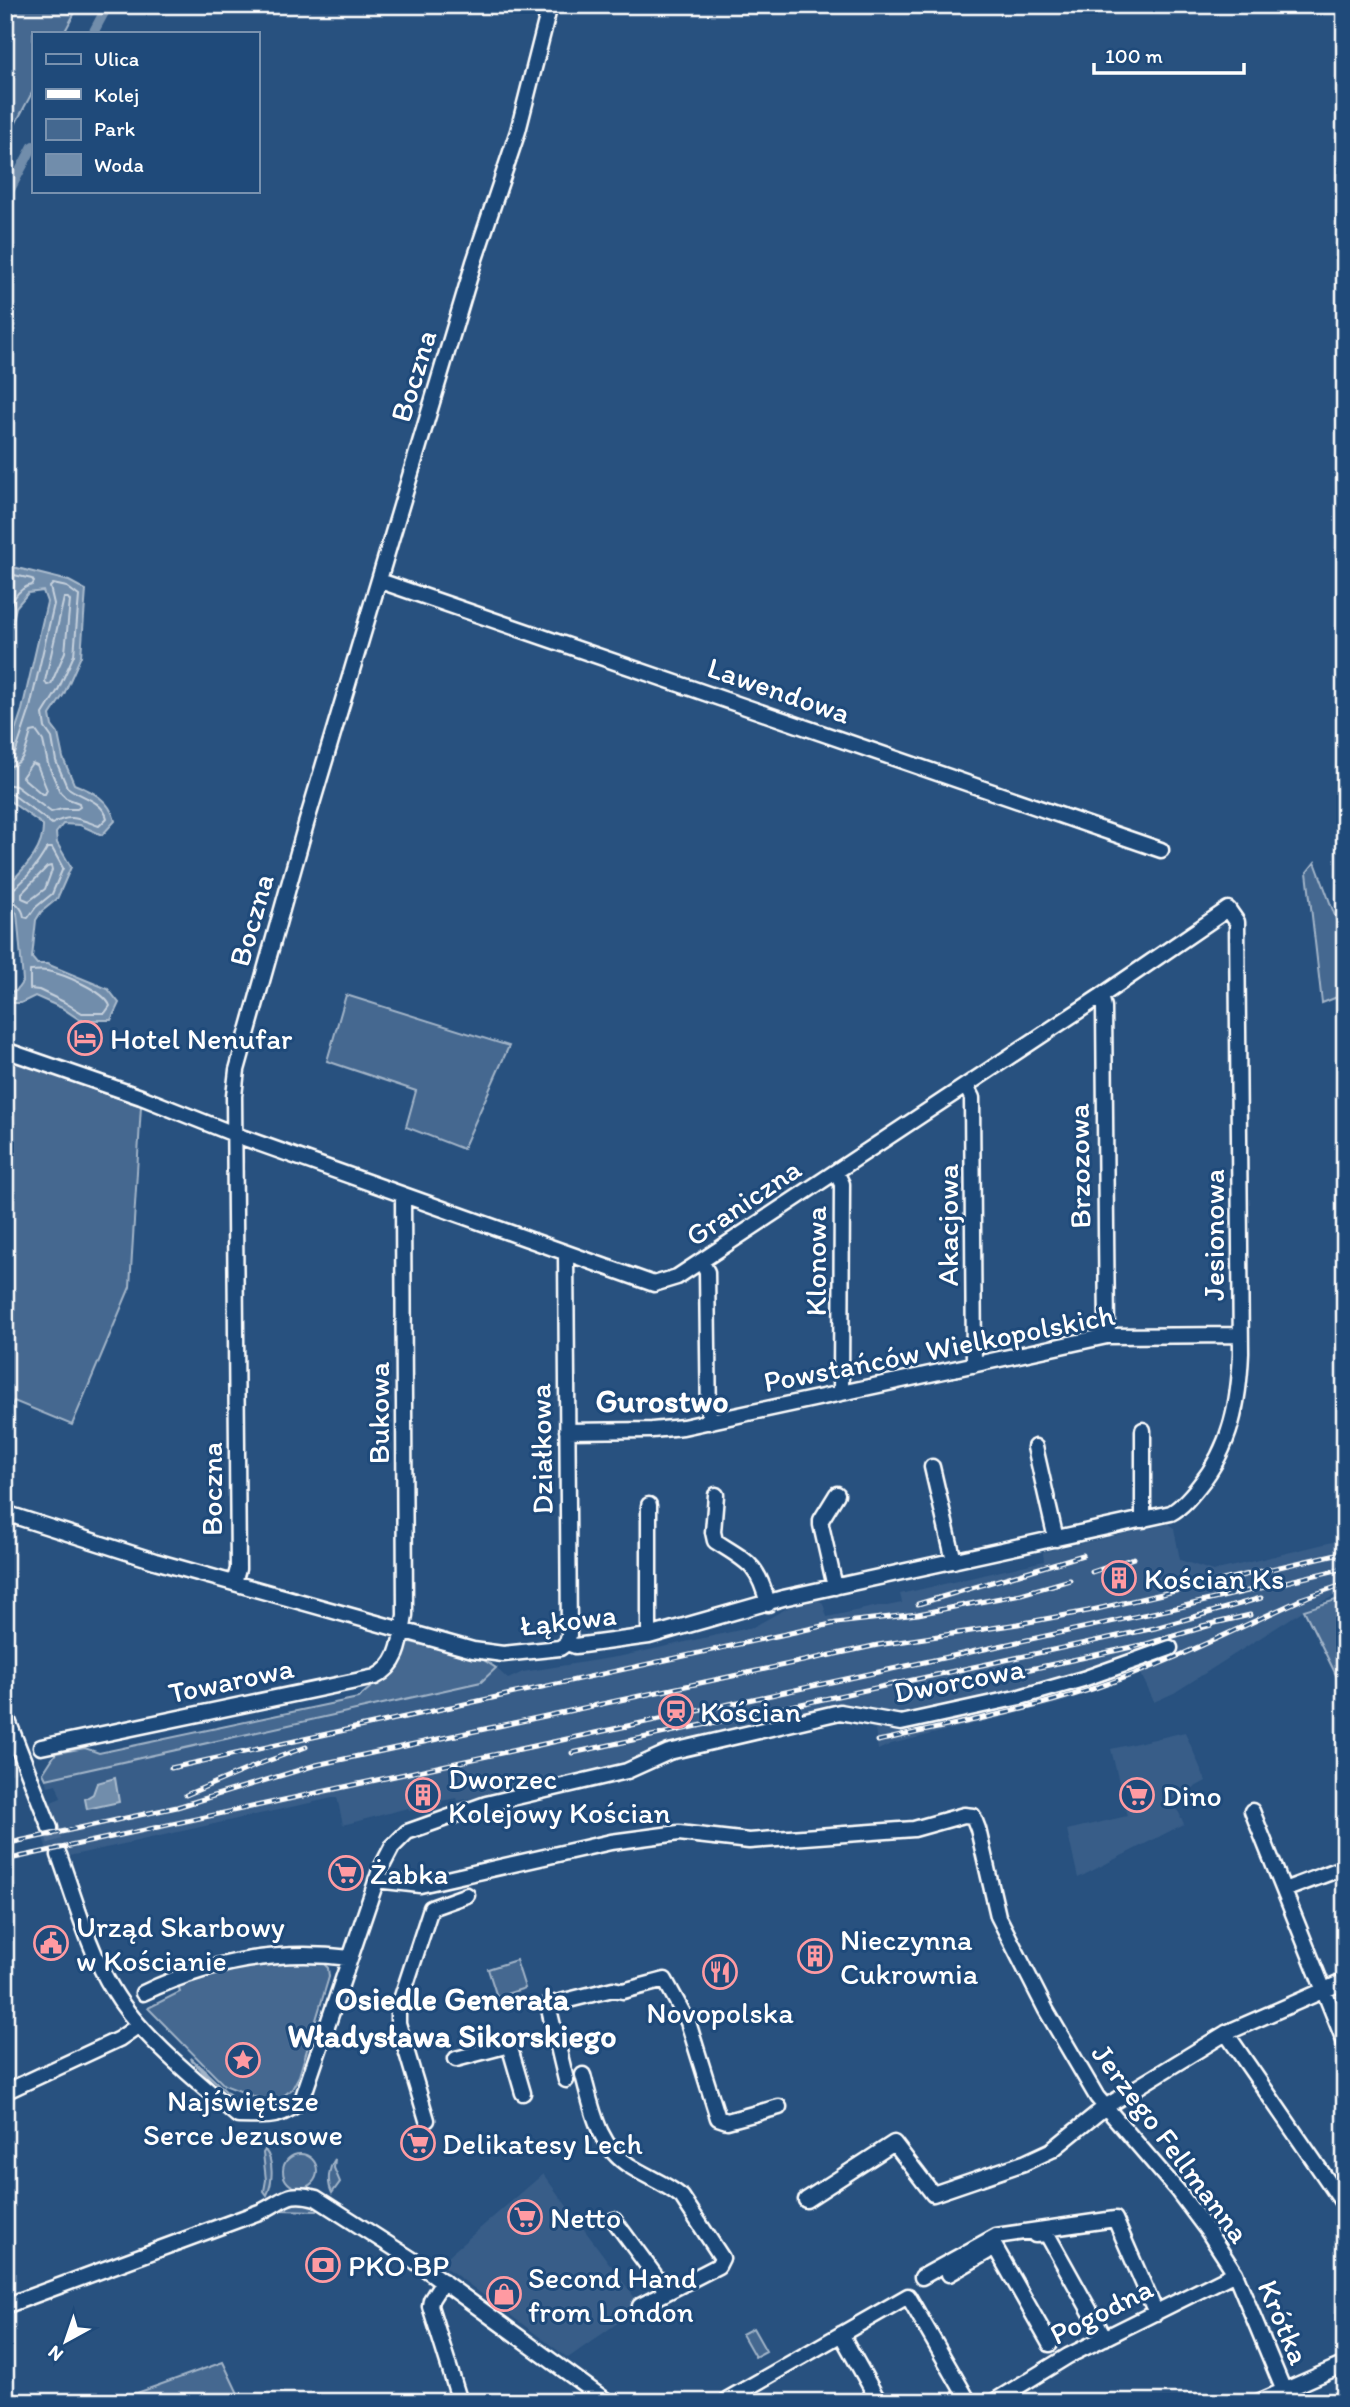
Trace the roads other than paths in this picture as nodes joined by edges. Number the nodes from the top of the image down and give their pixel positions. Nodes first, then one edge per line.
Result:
1 (550, 5) edge
2 (380, 581) junction
3 (1161, 850) dead end
4 (1228, 909) joint
5 (1101, 996) junction
6 (5, 1049) edge
7 (966, 1086) junction
8 (235, 1135) junction
9 (836, 1172) junction
10 (403, 1195) junction
11 (566, 1253) junction
12 (701, 1261) junction
13 (1240, 1335) junction
14 (1107, 1336) junction
15 (974, 1365) junction
16 (841, 1393) junction
17 (709, 1422) junction
18 (1143, 1430) dead end
19 (567, 1431) junction
20 (1035, 1447) dead end
21 (932, 1467) dead end
22 (837, 1494) dead end
23 (716, 1495) dead end
24 (649, 1506) dead end
25 (5, 1513) edge
26 (1143, 1520) junction
27 (1056, 1539) junction
28 (954, 1561) junction
29 (234, 1583) junction
30 (835, 1587) junction
31 (768, 1604) junction
32 (402, 1630) junction
33 (649, 1636) junction
34 (567, 1643) junction
35 (1170, 1648) dead end
36 (5, 1713) edge
37 (41, 1747) dead end
38 (1252, 1811) dead end
39 (50, 1828) tunnel mouth
40 (59, 1855) tunnel mouth
41 (1345, 1867) edge
42 (376, 1880) junction
43 (1284, 1889) junction
44 (467, 1895) dead end
45 (350, 1958) junction
46 (1345, 1981) edge
47 (1322, 1989) junction
48 (143, 1993) dead end
49 (139, 2025) junction
50 (1226, 2033) junction
51 (1345, 2043) edge
52 (456, 2059) dead end
53 (583, 2075) dead end
54 (566, 2080) dead end
55 (5, 2092) edge
56 (523, 2093) dead end
57 (779, 2106) dead end
58 (1105, 2106) junction
59 (427, 2120) dead end
60 (806, 2200) dead end
61 (1345, 2206) edge
62 (614, 2220) dead end
63 (995, 2248) junction
64 (1235, 2273) junction
65 (949, 2274) dead end
66 (922, 2277) dead end
67 (443, 2281) junction
68 (667, 2292) junction
69 (5, 2306) edge
70 (640, 2306) dead end
71 (1156, 2313) junction
72 (841, 2334) junction
73 (1105, 2338) junction
74 (1050, 2344) dead end
75 (1345, 2364) edge
76 (1284, 2390) junction
77 (728, 2399) dead end
78 (460, 2402) edge
79 (608, 2402) edge
80 (879, 2402) edge
81 (969, 2402) edge
82 (993, 2402) edge
83 (1258, 2402) edge

1 - 2 street, Boczna
2 - 3 street, Lawendowa
2 - 8 street, Boczna
4 - 5 street, Graniczna
4 - 13 street, Jesionowa
5 - 7 street, Graniczna
5 - 14 street, Brzozowa
6 - 8 street, Graniczna
7 - 9 street, Graniczna
7 - 15 street, Akacjowa
8 - 10 street, Graniczna
8 - 29 street, Boczna
9 - 12 street, Graniczna
9 - 16 street, Klonowa
10 - 11 street, Graniczna
10 - 32 street, Bukowa
11 - 12 street, Graniczna
11 - 19 street, Działkowa
12 - 17 street
13 - 14 street, Powstańców Wielkopolskich
13 - 26 street, Jesionowa
14 - 15 street, Powstańców Wielkopolskich
15 - 16 street, Powstańców Wielkopolskich
16 - 17 street, Powstańców Wielkopolskich
17 - 19 street, Powstańców Wielkopolskich
18 - 26 street
19 - 34 street, Działkowa
20 - 27 street
21 - 28 street
22 - 30 street
23 - 31 street
24 - 33 street
25 - 29 street, Łąkowa
26 - 27 street, Łąkowa
27 - 28 street, Łąkowa
28 - 30 street, Łąkowa
29 - 32 street, Łąkowa
30 - 31 street, Łąkowa
31 - 33 street, Łąkowa
32 - 34 street, Łąkowa
32 - 37 street, Towarowa
33 - 34 street, Łąkowa
35 - 42 street, Dworcowa
36 - 39 street
38 - 43 street
40 - 49 street
41 - 43 street
42 - 45 street, Dworcowa
42 - 58 street, Jerzego Fellmanna
43 - 47 street
44 - 59 street
45 - 48 street
45 - 49 street, Dworcowa
46 - 47 street
47 - 50 street
47 - 51 street
49 - 55 street
50 - 58 street
50 - 61 street
52 - 56 street
53 - 68 street
54 - 57 street
58 - 60 street
58 - 64 street, Jerzego Fellmanna
62 - 68 street
63 - 65 street
63 - 73 street
63 - 74 street
64 - 71 street, Pogodna
64 - 76 street, Krótka
66 - 71 street
67 - 69 street
67 - 78 street
67 - 79 street
68 - 70 street
71 - 73 street, Pogodna
72 - 77 street
72 - 80 street
72 - 81 street
73 - 82 street, Pogodna
75 - 76 street
76 - 83 street

